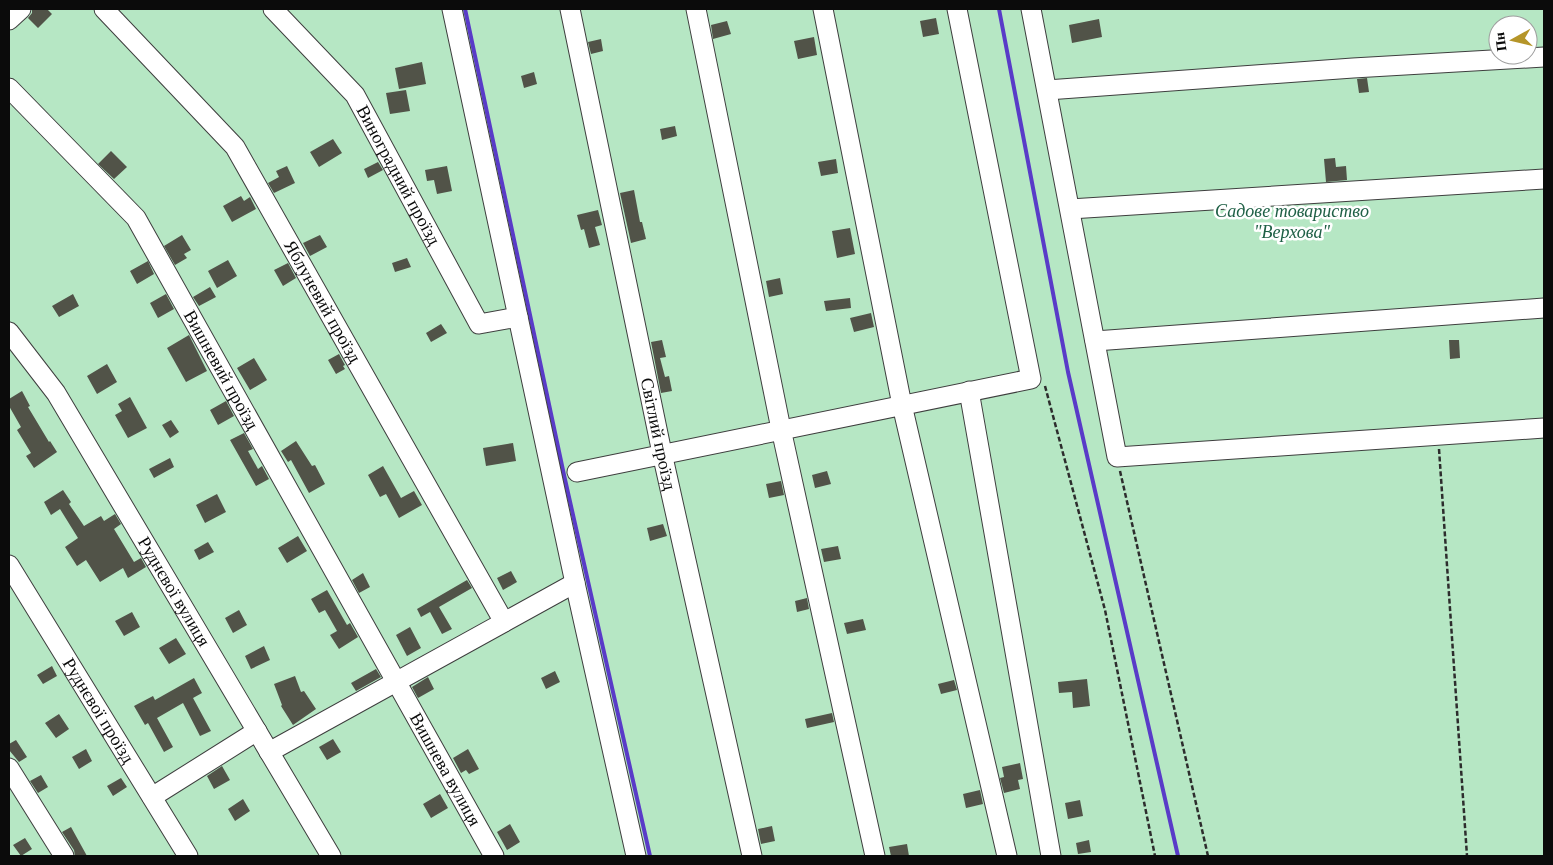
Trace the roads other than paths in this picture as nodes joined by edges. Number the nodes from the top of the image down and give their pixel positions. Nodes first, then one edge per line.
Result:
1 (20, 9) edge
2 (104, 9) edge
3 (273, 9) edge
4 (452, 9) edge
5 (570, 9) edge
6 (696, 9) edge
7 (823, 9) edge
8 (957, 9) edge
9 (1032, 9) edge
10 (9, 20) edge
11 (1544, 56) edge
12 (9, 88) edge
13 (1047, 90) junction
14 (1544, 179) edge
15 (1070, 209) junction
16 (1544, 308) edge
17 (518, 318) junction
18 (9, 332) edge
19 (1095, 341) junction
20 (970, 391) junction
21 (902, 405) junction
22 (1544, 428) edge
23 (781, 430) junction
24 (662, 454) junction
25 (577, 472) dead end
26 (9, 565) edge
27 (574, 583) junction
28 (504, 622) junction
29 (397, 682) junction
30 (257, 731) junction
31 (269, 752) junction
32 (9, 768) edge
33 (152, 796) junction
34 (64, 856) edge
35 (188, 856) edge
36 (331, 856) edge
37 (494, 856) edge
38 (636, 856) edge
39 (752, 856) edge
40 (875, 856) edge
41 (1007, 856) edge
42 (1052, 856) edge

1 - 10 street
2 - 28 street, Яблуневий проїзд
3 - 17 street, Виноградний проїзд
4 - 17 street
5 - 24 street, Світлий проїзд
6 - 23 street
7 - 21 street
8 - 20 street
9 - 13 street
11 - 13 street
12 - 29 street, Вишневий проїзд
13 - 15 street
14 - 15 street
15 - 19 street
16 - 19 street
17 - 27 street
18 - 30 street, Руднєвої вулиця
19 - 22 street
20 - 21 street
20 - 42 street
21 - 23 street
21 - 41 street
23 - 24 street
23 - 40 street
24 - 25 street
24 - 39 street, Світлий проїзд
26 - 33 street, Руднєвої проїзд
27 - 28 street
27 - 38 street
28 - 29 street
29 - 31 street
29 - 37 street, Вишнева вулиця
30 - 31 street, Руднєвої вулиця
30 - 33 street
31 - 36 street, Руднєвої вулиця
32 - 34 street
33 - 35 street, Руднєвої проїзд

